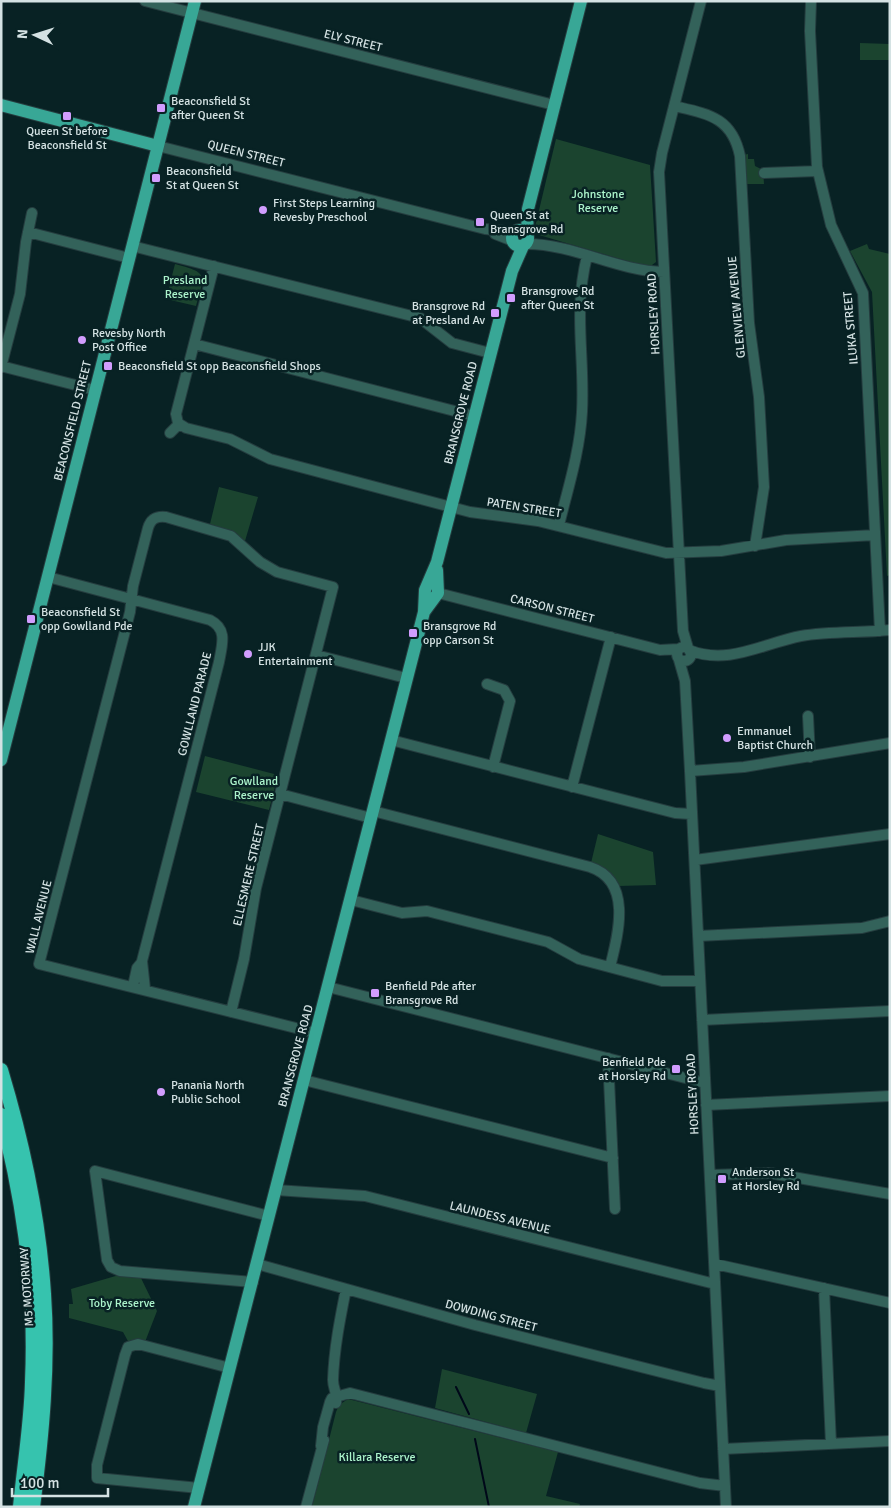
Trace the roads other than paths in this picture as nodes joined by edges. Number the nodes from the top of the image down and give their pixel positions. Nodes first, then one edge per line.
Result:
1 (145, 1) edge
2 (581, 1) edge
3 (701, 1) edge
4 (812, 1) edge
5 (194, 7) edge
6 (1, 105) edge
7 (554, 105) junction
8 (674, 106) junction
9 (158, 146) junction
10 (818, 171) junction
11 (764, 173) dead end
12 (32, 214) dead end
13 (28, 232) junction
14 (520, 239) junction
15 (132, 246) junction
16 (587, 256) junction
17 (129, 258) junction
18 (214, 266) junction
19 (664, 272) junction
20 (194, 344) junction
21 (490, 353) junction
22 (1, 367) edge
23 (95, 390) junction
24 (474, 416) junction
25 (179, 424) junction
26 (170, 432) dead end
27 (451, 507) junction
28 (559, 525) junction
29 (875, 535) junction
30 (755, 546) junction
31 (679, 553) junction
32 (48, 577) junction
33 (433, 592) junction
34 (131, 599) junction
35 (885, 631) edge
36 (611, 637) junction
37 (684, 654) junction
38 (316, 655) junction
39 (406, 678) junction
40 (487, 684) dead end
41 (808, 716) dead end
42 (391, 740) junction
43 (890, 743) edge
44 (810, 757) junction
45 (1, 760) edge
46 (493, 767) junction
47 (690, 771) junction
48 (572, 787) junction
49 (280, 794) junction
50 (372, 814) junction
51 (691, 814) junction
52 (890, 834) edge
53 (695, 860) junction
54 (351, 900) junction
55 (890, 921) edge
56 (698, 936) junction
57 (142, 961) junction
58 (610, 967) junction
59 (699, 981) junction
60 (133, 986) junction
61 (328, 987) junction
62 (145, 989) junction
63 (231, 1012) junction
64 (890, 1012) edge
65 (702, 1020) junction
66 (316, 1033) junction
67 (608, 1058) junction
68 (1, 1070) edge
69 (304, 1080) junction
70 (704, 1083) junction
71 (890, 1096) edge
72 (706, 1105) junction
73 (1, 1115) edge
74 (613, 1158) junction
75 (710, 1175) junction
76 (276, 1190) junction
77 (890, 1194) edge
78 (615, 1209) dead end
79 (269, 1216) junction
80 (257, 1264) junction
81 (715, 1264) junction
82 (253, 1282) junction
83 (715, 1284) junction
84 (824, 1288) junction
85 (346, 1289) junction
86 (890, 1303) edge
87 (230, 1368) junction
88 (720, 1386) junction
89 (338, 1397) junction
90 (890, 1441) edge
91 (831, 1444) junction
92 (723, 1449) junction
93 (725, 1486) junction
94 (199, 1488) junction
95 (20, 1507) edge
96 (34, 1507) edge
97 (194, 1507) edge
98 (306, 1507) edge
99 (726, 1507) edge

1 - 5 street, ELY STREET
2 - 7 main road, BRANSGROVE ROAD
3 - 8 street, HORSLEY ROAD
4 - 10 street, ILUKA STREET
5 - 7 street, ELY STREET
5 - 9 main road, BEACONSFIELD STREET
6 - 9 main road, QUEEN STREET
7 - 14 main road, BRANSGROVE ROAD
8 - 19 street, HORSLEY ROAD
8 - 30 street, GLENVIEW AVENUE
9 - 14 street, QUEEN STREET
9 - 15 main road, BEACONSFIELD STREET
10 - 11 street
10 - 29 street, ILUKA STREET
12 - 13 street
13 - 17 street
13 - 22 street
14 - 16 street, QUEEN STREET
14 - 21 main road, BRANSGROVE ROAD
15 - 17 main road, BEACONSFIELD STREET
15 - 18 street
16 - 19 street, QUEEN STREET
16 - 28 street
17 - 23 main road, BEACONSFIELD STREET
18 - 20 street
18 - 21 street
19 - 31 street, HORSLEY ROAD
20 - 24 street
20 - 25 street
21 - 24 main road, BRANSGROVE ROAD
22 - 23 street
23 - 32 main road, BEACONSFIELD STREET
24 - 27 main road, BRANSGROVE ROAD
25 - 26 street
25 - 27 street, PATEN STREET
27 - 28 street, PATEN STREET
27 - 33 main road, BRANSGROVE ROAD
28 - 31 street, PATEN STREET
29 - 30 street, PATEN STREET
29 - 35 street, ILUKA STREET
30 - 31 street, PATEN STREET
31 - 37 street, HORSLEY ROAD
32 - 34 street, GOWLLAND PARADE
32 - 45 main road, BEACONSFIELD STREET
33 - 36 street, CARSON STREET
33 - 39 main road, BRANSGROVE ROAD
34 - 38 street, ELLESMERE STREET
34 - 57 street, GOWLLAND PARADE
34 - 60 street, WALL AVENUE
35 - 37 street, CARSON STREET
36 - 37 street, CARSON STREET
36 - 48 street
37 - 47 street, HORSLEY ROAD
38 - 39 street
38 - 49 street, ELLESMERE STREET
39 - 42 main road, BRANSGROVE ROAD
40 - 46 street
41 - 44 street
42 - 46 street
42 - 50 main road, BRANSGROVE ROAD
43 - 44 street
44 - 47 street
46 - 48 street
47 - 51 street, HORSLEY ROAD
48 - 51 street
49 - 50 street
49 - 63 street, ELLESMERE STREET
50 - 54 main road, BRANSGROVE ROAD
50 - 58 street
51 - 53 street, HORSLEY ROAD
52 - 53 street
53 - 56 street, HORSLEY ROAD
54 - 58 street
54 - 61 main road, BRANSGROVE ROAD
55 - 56 street
56 - 59 street, HORSLEY ROAD
57 - 60 street, GOWLLAND PARADE
57 - 62 street, GOWLLAND PARADE
58 - 59 street
59 - 65 street, HORSLEY ROAD
60 - 62 street, WALL AVENUE
61 - 66 main road, BRANSGROVE ROAD
61 - 67 street
62 - 63 street, WALL AVENUE
63 - 66 street, WALL AVENUE
64 - 65 street
65 - 70 street, HORSLEY ROAD
66 - 69 main road, BRANSGROVE ROAD
67 - 70 street
67 - 74 street
68 - 96 highway, M5 MOTORWAY
69 - 74 street
69 - 76 main road, BRANSGROVE ROAD
70 - 72 street, HORSLEY ROAD
71 - 72 street
72 - 75 street, HORSLEY ROAD
73 - 95 highway, M5 MOTORWAY
74 - 78 street
75 - 77 street
75 - 81 street, HORSLEY ROAD
76 - 79 main road, BRANSGROVE ROAD
76 - 83 street, LAUNDESS AVENUE
79 - 80 main road, BRANSGROVE ROAD
79 - 82 street
80 - 82 main road, BRANSGROVE ROAD
80 - 85 street, DOWDING STREET
81 - 83 street, HORSLEY ROAD
81 - 84 street
82 - 87 main road, BRANSGROVE ROAD
83 - 88 street, HORSLEY ROAD
84 - 86 street
84 - 91 street
85 - 88 street, DOWDING STREET
85 - 89 street
87 - 94 main road, BRANSGROVE ROAD
87 - 94 street
88 - 92 street, HORSLEY ROAD
89 - 93 street
89 - 98 street
90 - 91 street
91 - 92 street
92 - 93 street, HORSLEY ROAD
93 - 99 street, HORSLEY ROAD
94 - 97 main road, BRANSGROVE ROAD

